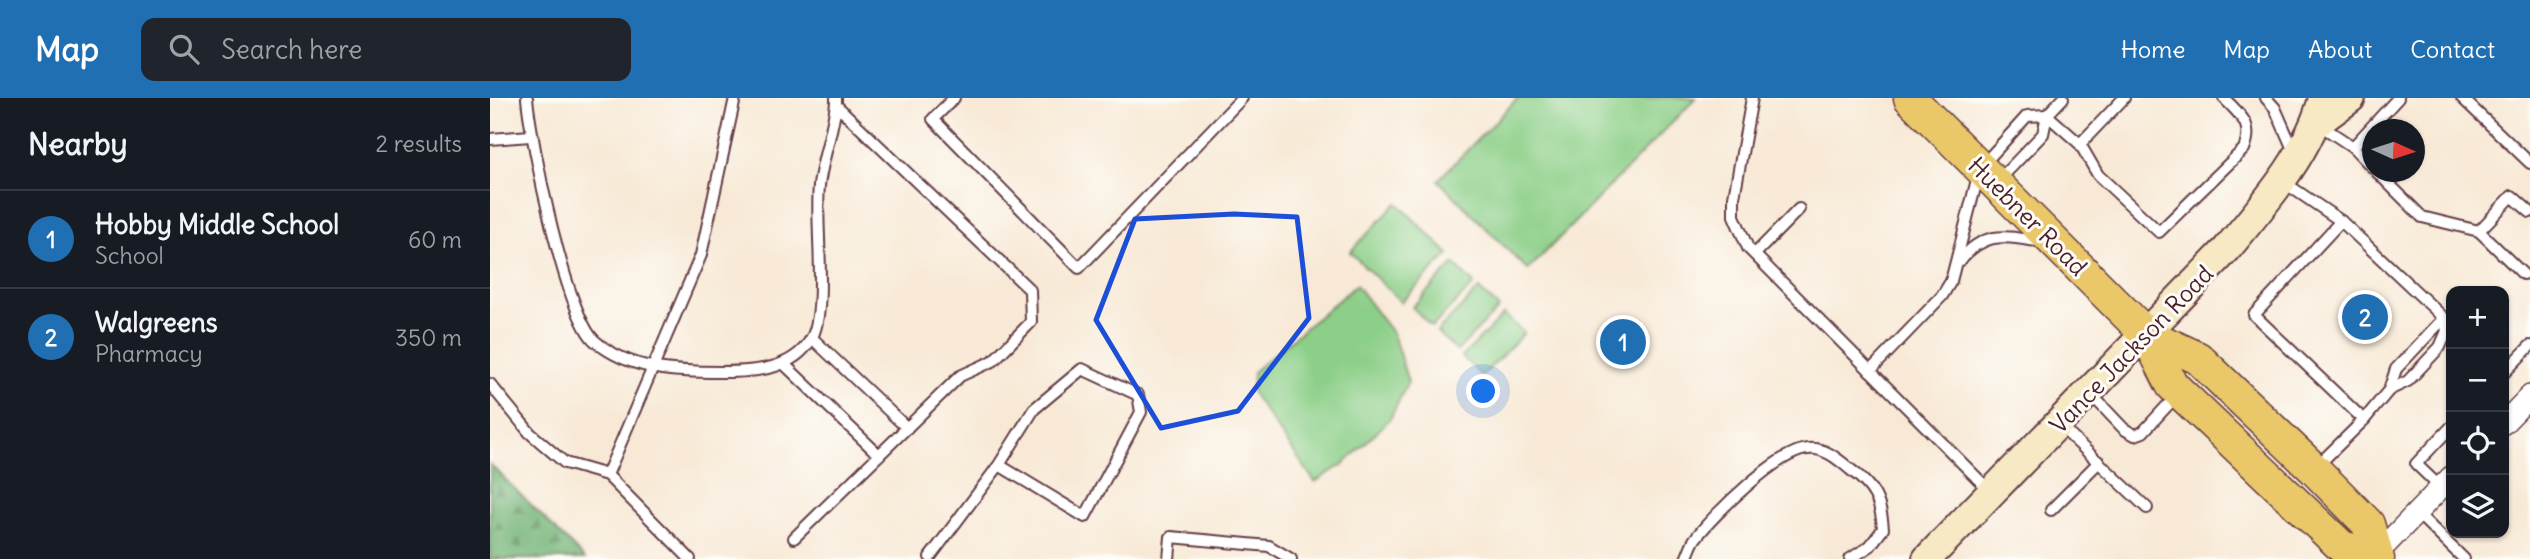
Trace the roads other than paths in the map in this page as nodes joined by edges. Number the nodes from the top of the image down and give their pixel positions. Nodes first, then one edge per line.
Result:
1 (527, 98) edge
2 (734, 98) edge
3 (954, 98) edge
4 (1242, 98) edge
5 (1752, 98) edge
6 (1910, 98) edge
7 (2063, 98) edge
8 (2124, 98) edge
9 (2266, 98) edge
10 (2351, 98) edge
11 (2398, 98) edge
12 (2462, 98) edge
13 (2228, 100) edge
14 (836, 102) edge
15 (2320, 110) edge
16 (2047, 115) junction
17 (531, 136) junction
18 (490, 139) edge
19 (2080, 144) junction
20 (2353, 147) junction
21 (2296, 156) junction
22 (2362, 156) edge
23 (2530, 163) edge
24 (1987, 176) junction
25 (2280, 179) junction
26 (2387, 182) edge
27 (1799, 209) dead end
28 (2530, 212) edge
29 (2341, 221) junction
30 (2479, 230) junction
31 (2055, 243) junction
32 (1755, 254) junction
33 (1958, 262) junction
34 (2523, 274) dead end
35 (2444, 318) junction
36 (2146, 334) junction
37 (812, 338) junction
38 (2530, 346) edge
39 (784, 364) junction
40 (652, 368) junction
41 (2509, 368) edge
42 (1870, 371) junction
43 (490, 384) edge
44 (2389, 390) junction
45 (2089, 392) junction
46 (2180, 392) junction
47 (2530, 396) edge
48 (2509, 418) edge
49 (2364, 420) junction
50 (2058, 424) junction
51 (907, 428) junction
52 (2446, 432) edge
53 (879, 455) junction
54 (2099, 462) junction
55 (999, 465) junction
56 (2314, 469) junction
57 (607, 475) junction
58 (2446, 483) edge
59 (1991, 493) junction
60 (2147, 508) dead end
61 (2051, 510) dead end
62 (2417, 513) junction
63 (794, 538) dead end
64 (931, 558) edge
65 (2375, 558) edge
66 (690, 559) edge
67 (1169, 559) edge
68 (1291, 559) edge
69 (1686, 559) edge
70 (1850, 559) edge
71 (1927, 559) edge
72 (2465, 559) edge

1 - 17 lane
2 - 40 lane
3 - 4 lane
5 - 32 lane
6 - 24 main road, Huebner Road
7 - 16 lane
8 - 19 lane
9 - 21 lane
10 - 15 main road, Vance Jackson Road
11 - 20 lane
12 - 23 lane
13 - 19 lane
14 - 37 lane
14 - 51 lane
15 - 20 lane
15 - 21 main road, Vance Jackson Road
16 - 19 lane
16 - 24 lane
16 - 24 lane
17 - 18 lane
17 - 40 lane
20 - 22 lane
21 - 25 main road, Vance Jackson Road
24 - 31 main road, Huebner Road
24 - 33 lane
25 - 29 lane
25 - 36 main road, Vance Jackson Road
26 - 30 lane
27 - 32 lane
28 - 30 lane
29 - 35 lane
29 - 49 lane
30 - 34 lane
31 - 33 lane
31 - 36 main road, Huebner Road
32 - 42 lane
33 - 42 lane
35 - 44 lane
35 - 44 lane
36 - 45 main road, Vance Jackson Road
36 - 46 main road, Huebner Road
36 - 56 main road, Huebner Road
37 - 39 lane
37 - 51 lane
38 - 41 lane
39 - 40 lane
39 - 53 lane
40 - 57 lane
42 - 59 lane
43 - 57 lane
44 - 49 lane
45 - 46 lane
45 - 50 main road, Vance Jackson Road
46 - 65 main road, Huebner Road
47 - 48 street
49 - 56 lane
50 - 54 lane
50 - 59 main road, Vance Jackson Road
51 - 53 lane
52 - 58 lane
53 - 63 lane
54 - 60 lane
54 - 61 lane
55 - 55 lane
55 - 64 lane
56 - 65 main road, Huebner Road
57 - 66 lane
58 - 62 street
59 - 71 main road, Vance Jackson Road
62 - 65 street
62 - 72 lane
67 - 68 lane
69 - 70 lane

